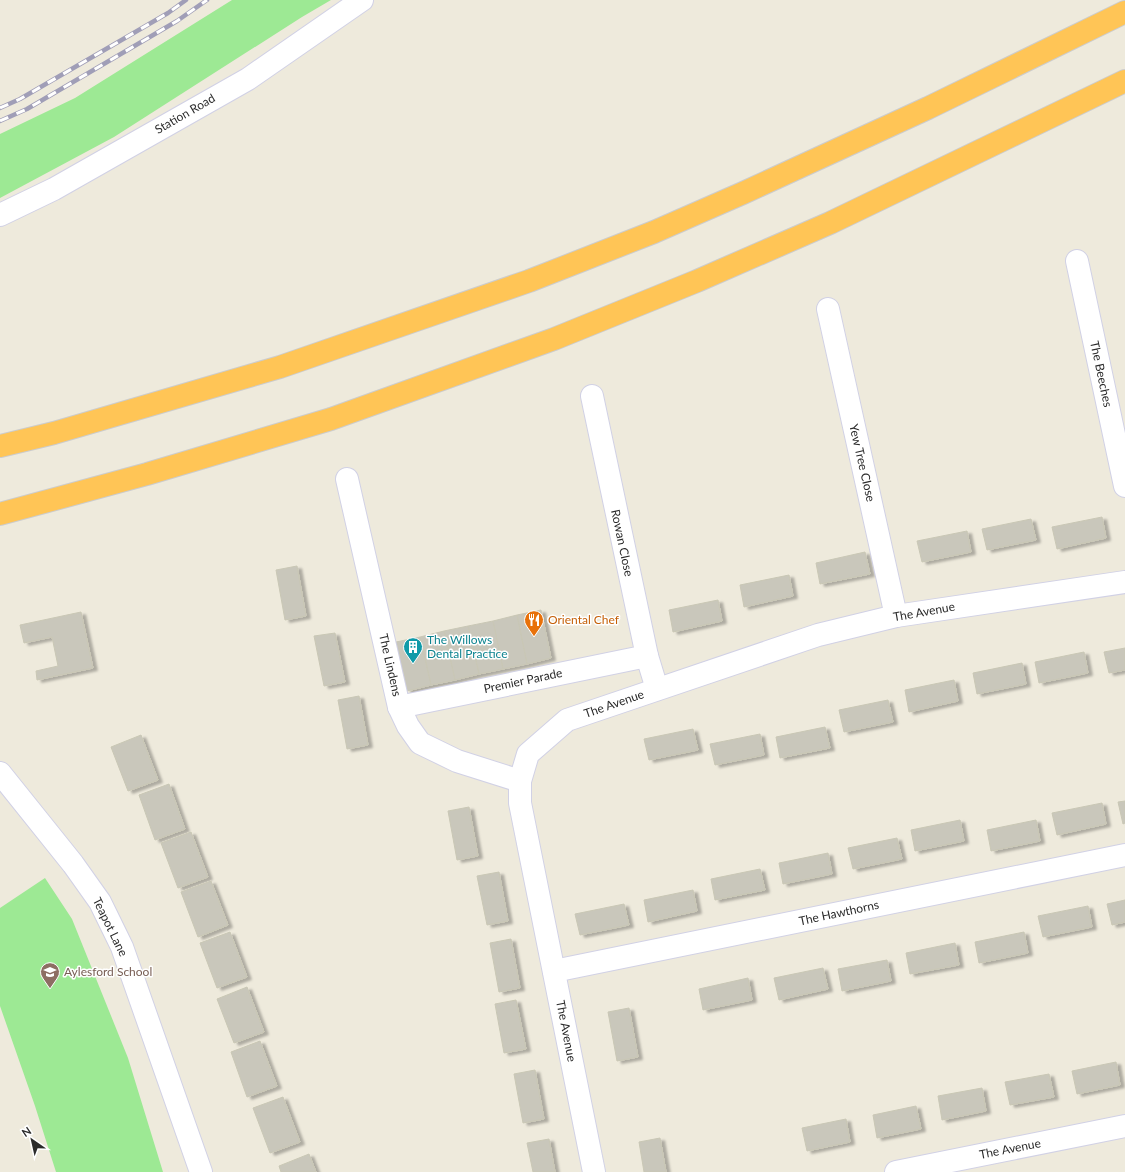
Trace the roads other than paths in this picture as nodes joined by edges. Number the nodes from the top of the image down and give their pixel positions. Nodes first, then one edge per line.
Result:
1 (362, 0) edge
2 (1125, 12) edge
3 (1125, 80) edge
4 (0, 215) edge
5 (1077, 261) dead end
6 (828, 310) dead end
7 (592, 396) dead end
8 (0, 446) edge
9 (347, 479) dead end
10 (1125, 486) edge
11 (0, 514) edge
12 (1125, 582) edge
13 (896, 616) junction
14 (647, 656) junction
15 (657, 689) junction
16 (399, 707) junction
17 (0, 773) edge
18 (520, 781) junction
19 (1125, 855) edge
20 (554, 971) junction
21 (1125, 1126) edge
22 (201, 1172) edge
23 (594, 1172) edge
24 (896, 1172) edge

1 - 4 street, Station Road
2 - 8 highway
3 - 11 highway
5 - 10 street, The Beeches
6 - 13 street, Yew Tree Close
7 - 14 street, Rowan Close
9 - 16 street, The Lindens
12 - 13 street, The Avenue
13 - 15 street, The Avenue
14 - 15 street, Rowan Close
14 - 16 street, Premier Parade
15 - 18 street, The Avenue
16 - 18 street, The Lindens
17 - 22 street, Teapot Lane
18 - 20 street, The Avenue
19 - 20 street, The Hawthorns
20 - 23 street, The Avenue
21 - 24 street, The Avenue

